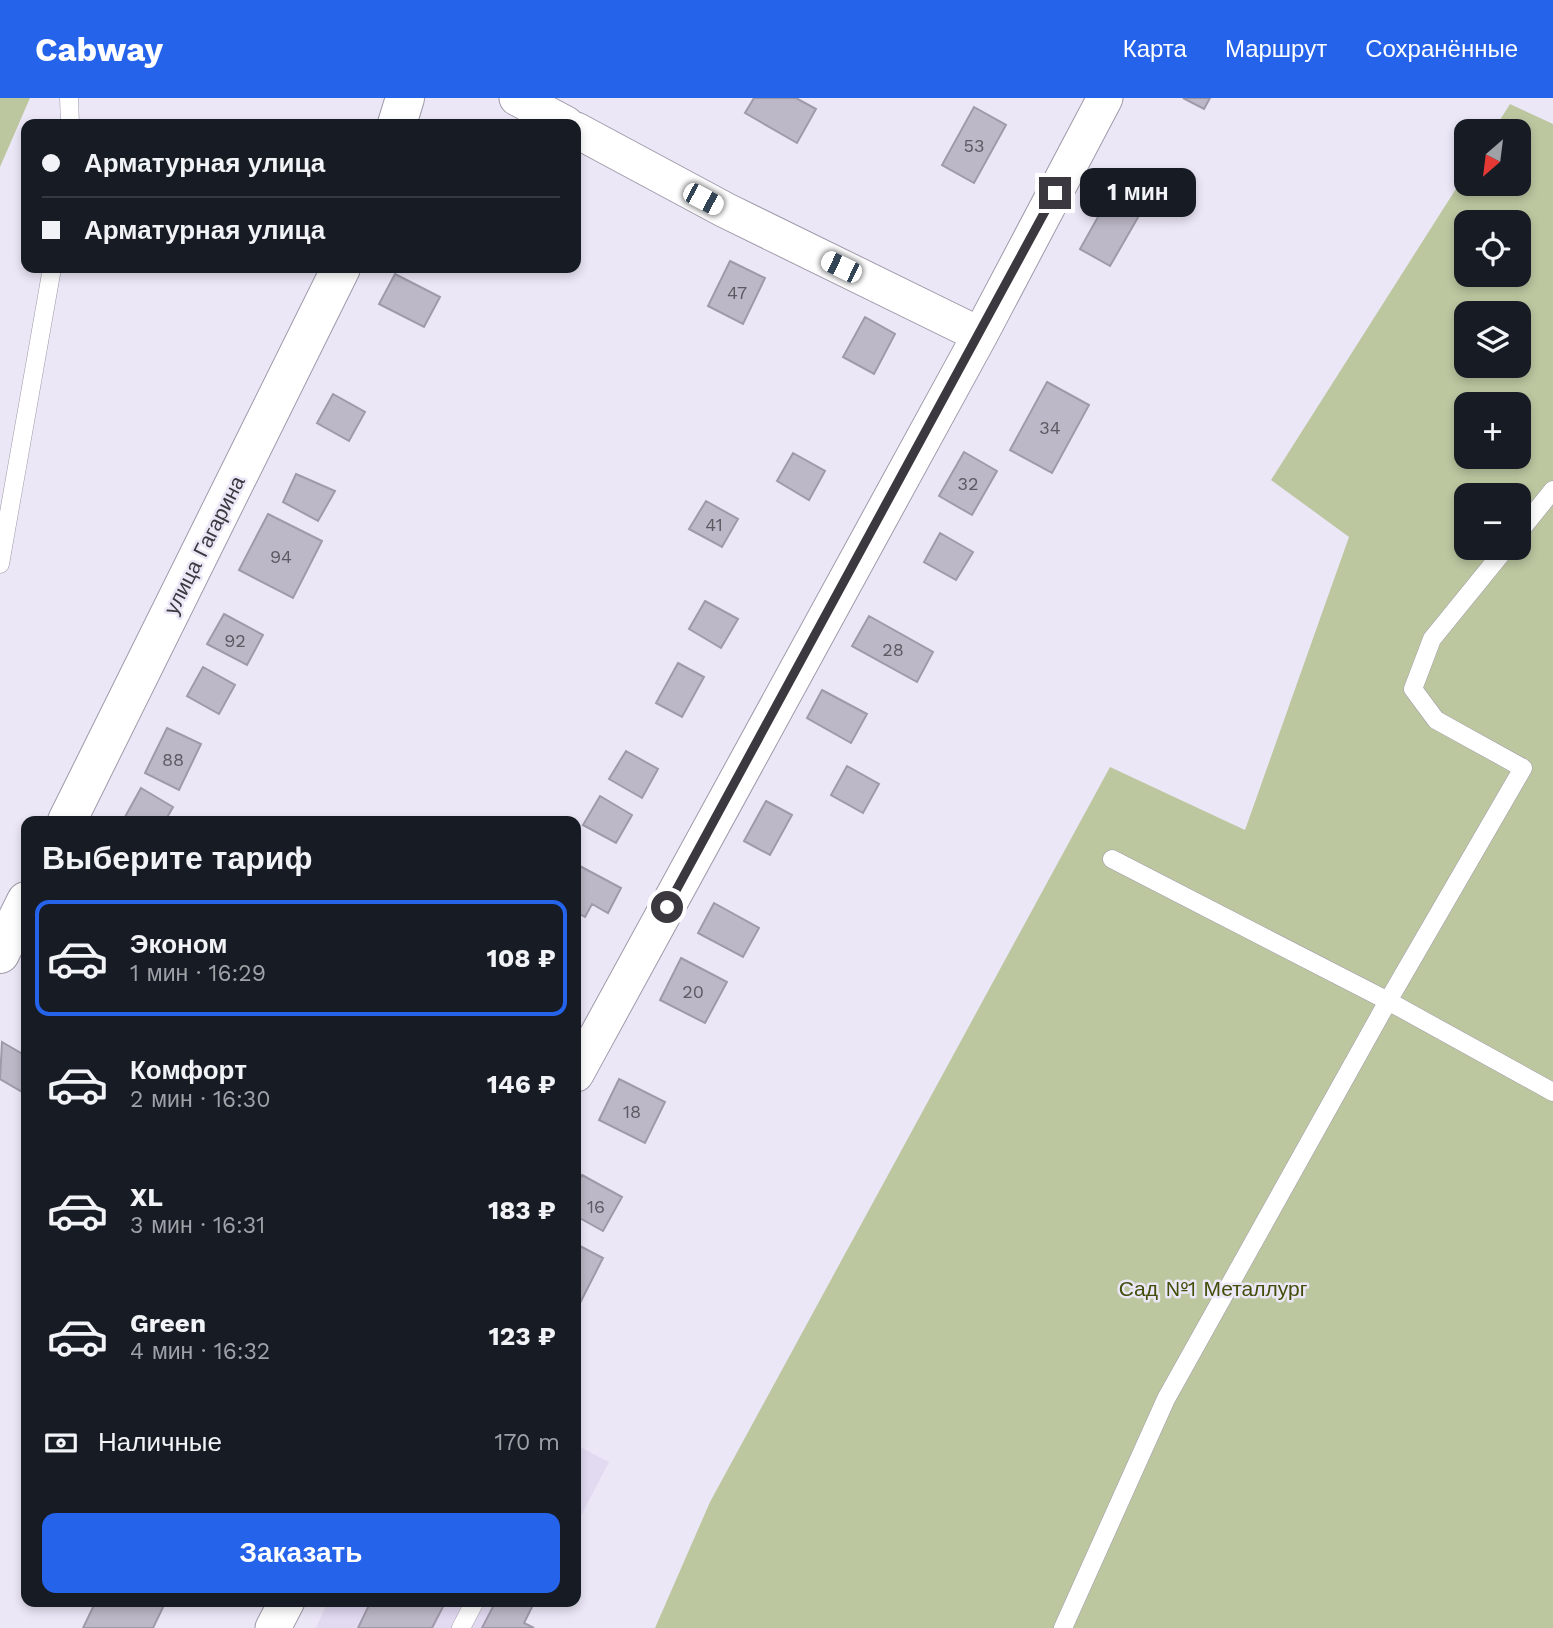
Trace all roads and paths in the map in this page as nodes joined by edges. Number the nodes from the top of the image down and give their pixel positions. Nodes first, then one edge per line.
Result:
1 (69, 98) edge
2 (405, 98) edge
3 (517, 98) edge
4 (1105, 98) edge
5 (70, 119) edge
6 (399, 119) edge
7 (557, 119) edge
8 (581, 133) edge
9 (51, 273) edge
10 (339, 273) edge
11 (980, 335) junction
12 (1553, 489) edge
13 (1531, 516) edge
14 (1496, 560) edge
15 (0, 564) edge
16 (68, 816) edge
17 (1112, 859) dead end
18 (21, 911) edge
19 (0, 954) edge
20 (1388, 1001) junction
21 (581, 1065) edge
22 (1553, 1092) edge
23 (284, 1607) edge
24 (472, 1607) edge
25 (272, 1628) edge
26 (461, 1628) edge
27 (1063, 1628) edge

1 - 5 lane
2 - 6 street
3 - 7 street
4 - 11 street
8 - 11 street
9 - 15 lane
10 - 16 street, улица Гагарина
11 - 21 street
12 - 13 lane
14 - 20 lane
17 - 20 lane
18 - 19 street
20 - 22 lane
20 - 27 lane
23 - 25 street
24 - 26 lane

